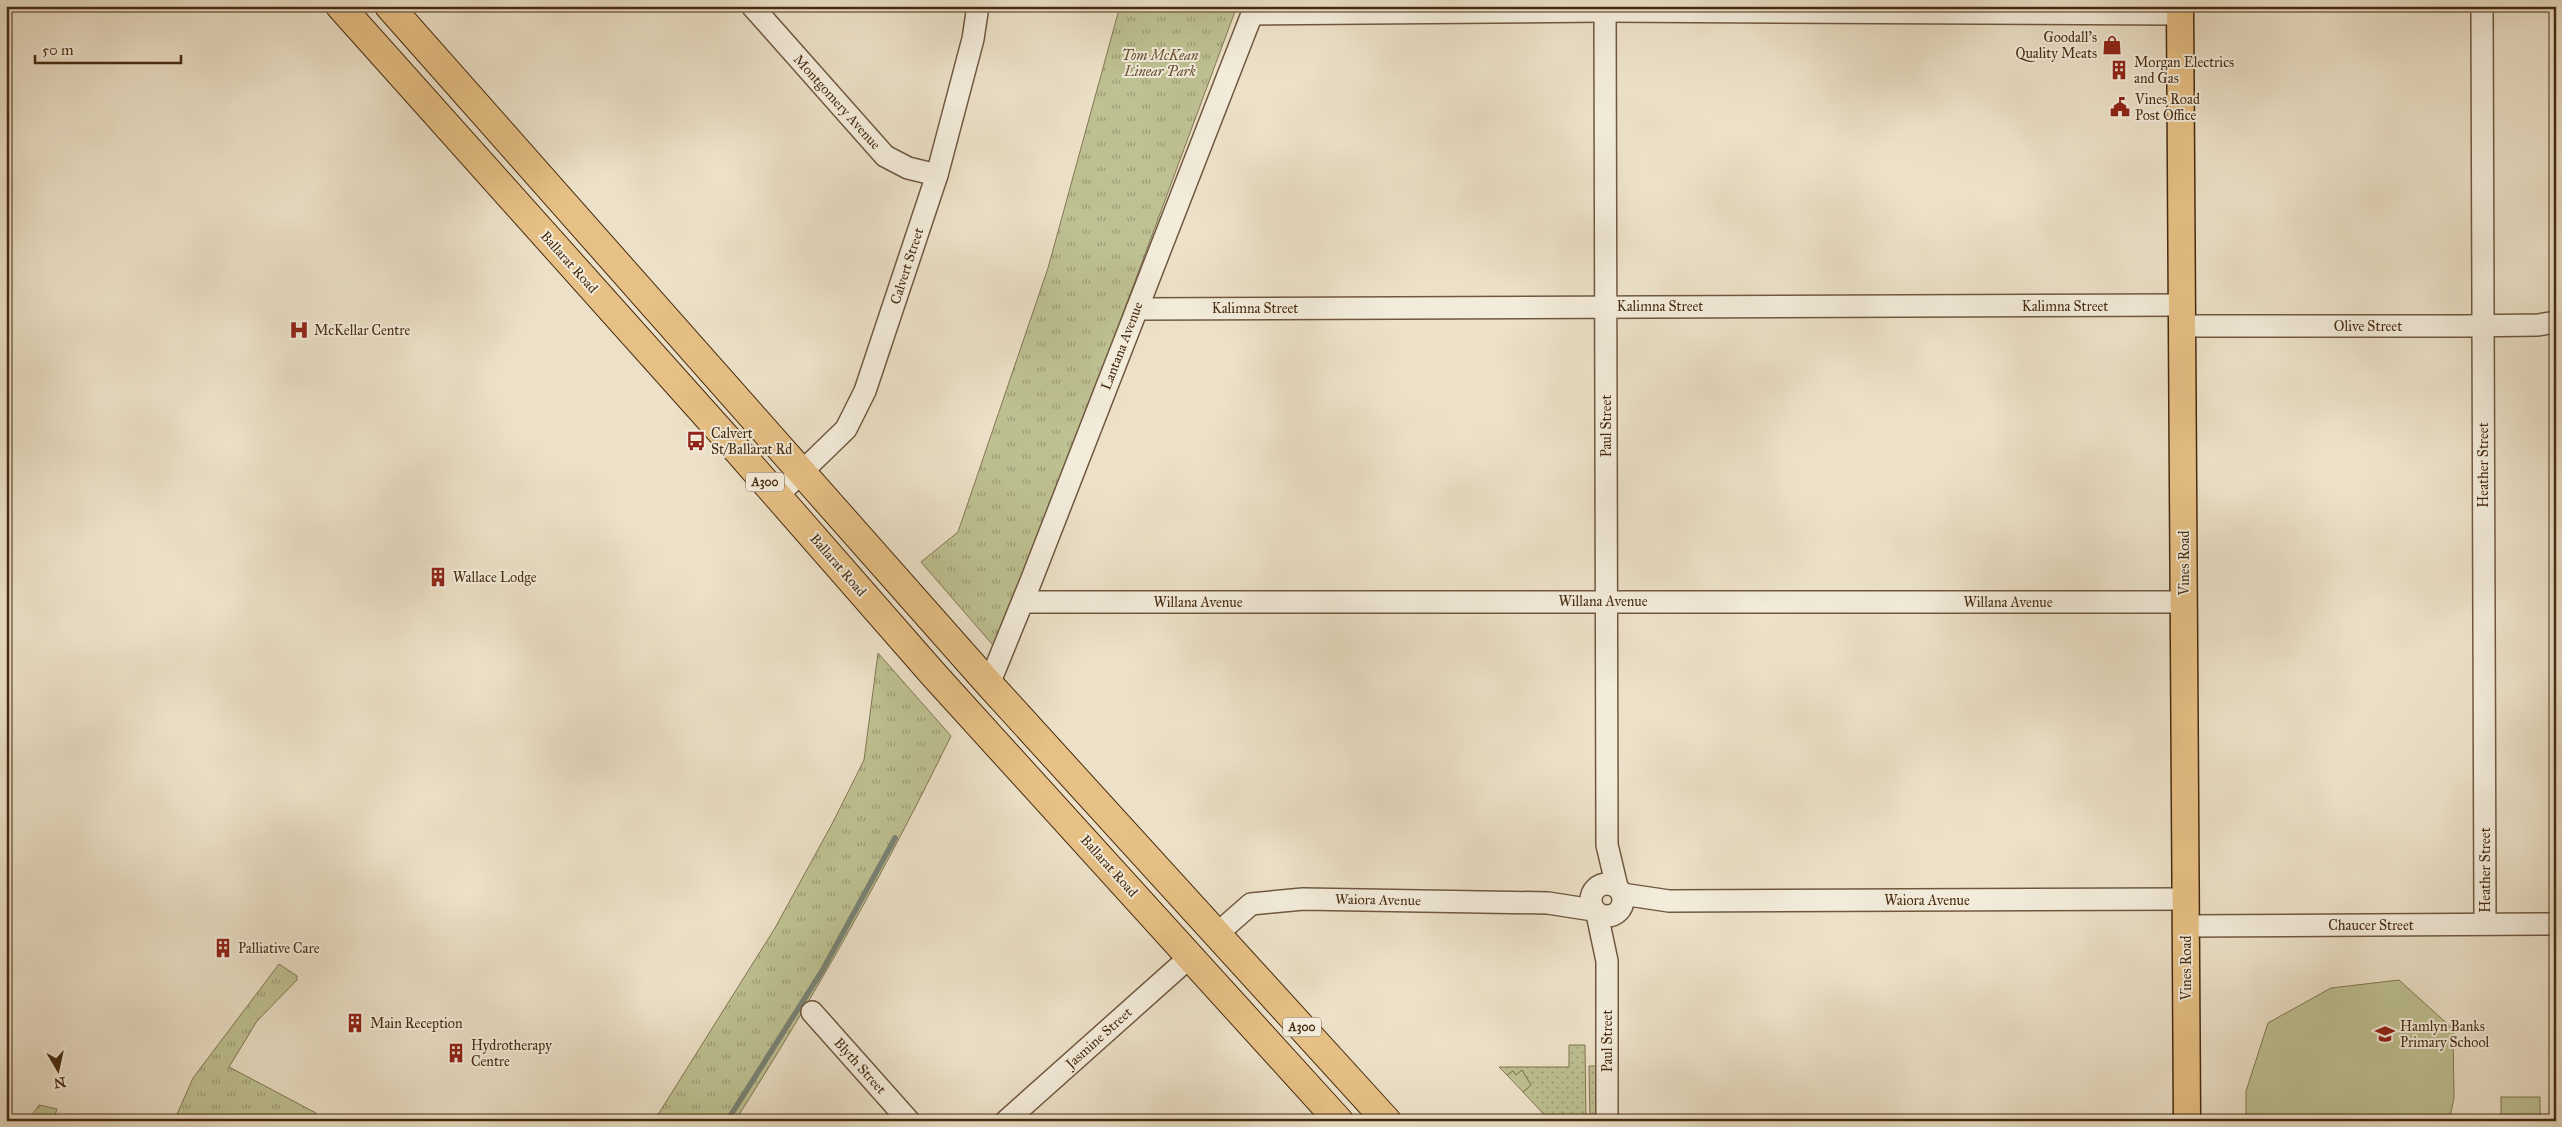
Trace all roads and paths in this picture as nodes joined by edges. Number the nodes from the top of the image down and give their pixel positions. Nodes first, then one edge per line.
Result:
1 (340, 6) edge
2 (389, 6) edge
3 (752, 6) edge
4 (978, 6) edge
5 (2482, 6) edge
6 (1605, 9) edge
7 (1252, 10) edge
8 (2180, 10) edge
9 (937, 175) junction
10 (1606, 306) junction
11 (1137, 309) junction
12 (2183, 316) junction
13 (2555, 323) edge
14 (2483, 325) junction
15 (801, 472) junction
16 (777, 496) junction
17 (1607, 601) junction
18 (1023, 602) junction
19 (2184, 602) junction
20 (988, 684) junction
21 (2185, 899) junction
22 (1607, 901) junction
23 (2486, 924) junction
24 (2556, 924) edge
25 (2186, 926) junction
26 (1218, 933) junction
27 (1191, 956) junction
28 (812, 1012) dead end
29 (909, 1121) edge
30 (1006, 1121) edge
31 (1339, 1121) edge
32 (1387, 1121) edge
33 (1607, 1121) edge
34 (2187, 1121) edge

1 - 16 highway, Ballarat Road / A300
2 - 15 highway, A300
3 - 9 street, Montgomery Avenue
4 - 9 street, Calvert Street
5 - 14 street, Heather Street
6 - 7 street
6 - 8 street
6 - 10 street, Paul Street
7 - 11 street, Lantana Avenue
8 - 12 main road, Vines Road
9 - 15 street, Calvert Street
10 - 11 street, Kalimna Street
10 - 12 street, Kalimna Street
10 - 17 street, Paul Street
11 - 18 street, Lantana Avenue
12 - 14 street, Olive Street
12 - 19 main road, Vines Road
13 - 14 street, Olive Street
14 - 23 street, Heather Street
15 - 16 street, Calvert Street
15 - 20 highway, A300
16 - 27 highway, Ballarat Road / A300
17 - 18 street, Willana Avenue
17 - 19 street, Willana Avenue
17 - 22 street, Paul Street
18 - 20 street, Lantana Avenue
19 - 21 main road, Vines Road
20 - 26 highway, A300
21 - 22 street, Waiora Avenue
21 - 25 main road, Vines Road
22 - 26 street, Waiora Avenue
22 - 33 street, Paul Street
23 - 24 street, Chaucer Street
23 - 25 street, Chaucer Street
25 - 34 main road, Vines Road
26 - 27 highway
26 - 32 highway, A300
27 - 30 street, Jasmine Street
27 - 31 highway, Ballarat Road / A300
28 - 29 street, Blyth Street

